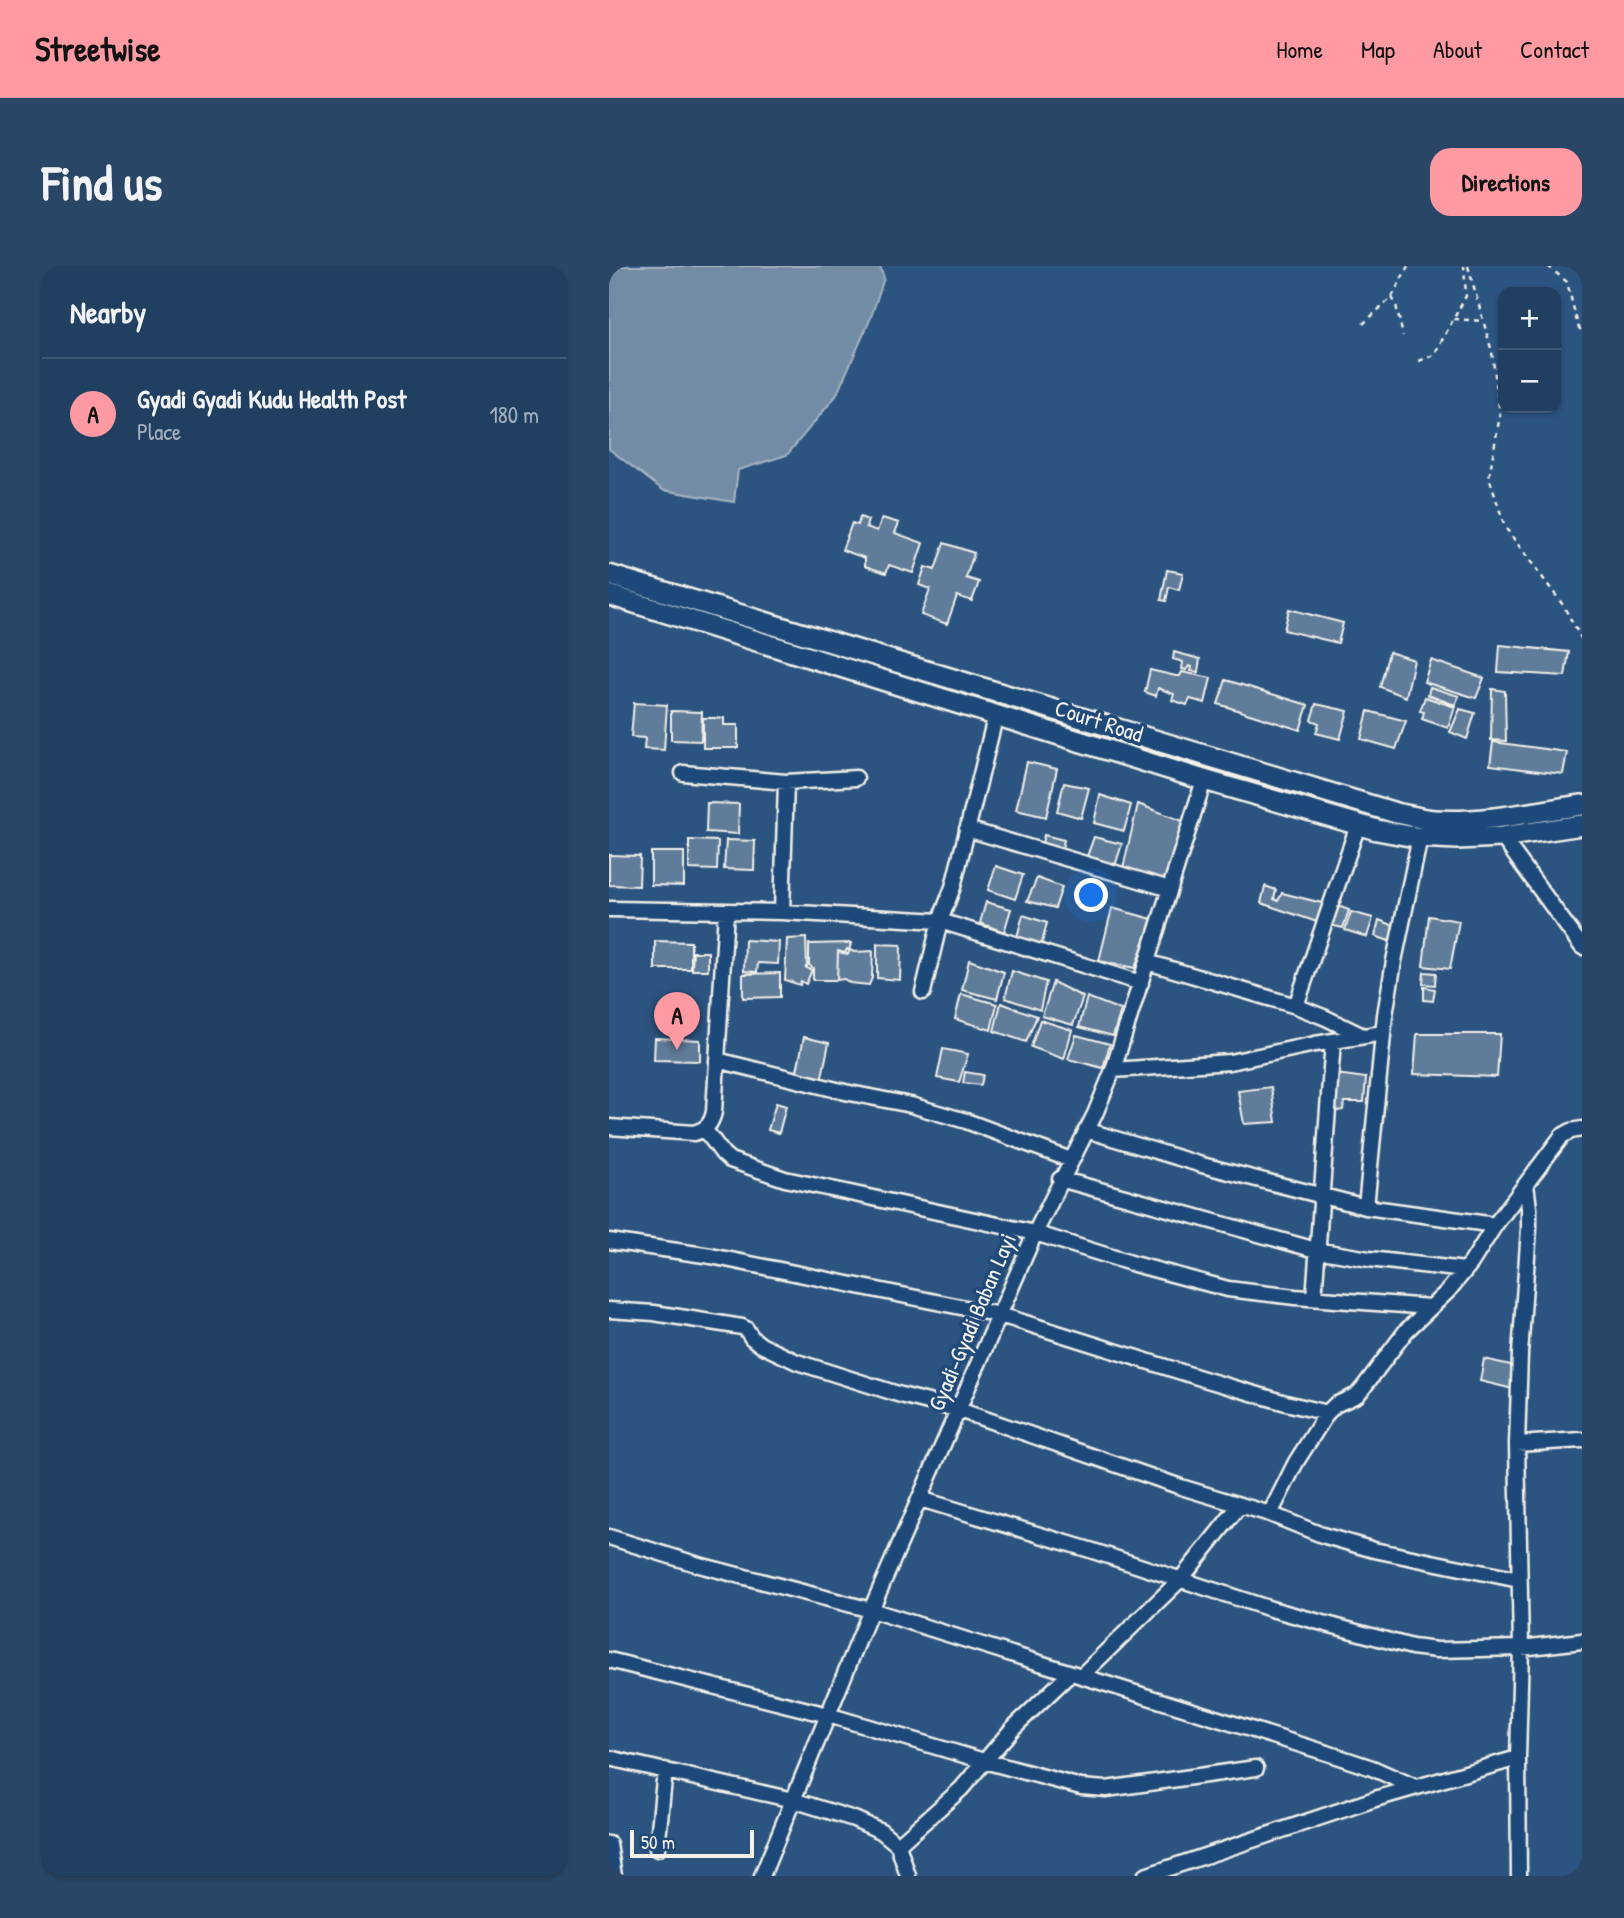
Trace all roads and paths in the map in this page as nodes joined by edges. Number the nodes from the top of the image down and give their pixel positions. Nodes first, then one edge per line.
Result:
1 (1408, 266) edge
2 (1466, 266) edge
3 (1548, 266) edge
4 (1392, 297) junction
5 (1454, 319) junction
6 (1484, 321) junction
7 (1363, 324) dead end
8 (1582, 332) edge
9 (1403, 336) dead end
10 (1419, 361) dead end
11 (609, 575) edge
12 (609, 595) edge
13 (1582, 640) edge
14 (996, 714) junction
15 (683, 773) dead end
16 (856, 778) dead end
17 (1204, 780) junction
18 (786, 782) junction
19 (1582, 805) edge
20 (1358, 825) junction
21 (1582, 825) edge
22 (967, 829) junction
23 (1420, 837) junction
24 (1502, 837) junction
25 (1170, 889) junction
26 (609, 909) edge
27 (726, 911) junction
28 (782, 912) junction
29 (940, 921) junction
30 (1582, 947) edge
31 (1147, 962) junction
32 (1140, 983) junction
33 (923, 992) dead end
34 (1296, 1006) junction
35 (1383, 1032) junction
36 (1363, 1036) junction
37 (1333, 1041) junction
38 (717, 1060) junction
39 (1114, 1070) junction
40 (609, 1127) edge
41 (1582, 1129) edge
42 (705, 1130) junction
43 (1086, 1130) junction
44 (1071, 1160) junction
45 (1061, 1179) junction
46 (1526, 1184) junction
47 (1322, 1196) junction
48 (1366, 1207) junction
49 (1495, 1225) junction
50 (1035, 1233) junction
51 (609, 1241) edge
52 (1317, 1250) junction
53 (1465, 1270) junction
54 (1314, 1298) junction
55 (1430, 1307) junction
56 (609, 1310) edge
57 (1000, 1315) junction
58 (959, 1410) junction
59 (1328, 1413) junction
60 (1582, 1440) edge
61 (1517, 1444) junction
62 (920, 1499) junction
63 (1240, 1505) junction
64 (1269, 1514) junction
65 (609, 1537) edge
66 (1181, 1578) junction
67 (1519, 1580) junction
68 (871, 1610) junction
69 (1582, 1641) edge
70 (1521, 1648) junction
71 (609, 1660) edge
72 (1076, 1675) junction
73 (828, 1715) junction
74 (609, 1758) edge
75 (1518, 1758) junction
76 (984, 1761) junction
77 (1256, 1768) dead end
78 (665, 1770) junction
79 (1415, 1787) junction
80 (793, 1800) junction
81 (609, 1844) edge
82 (898, 1845) junction
83 (657, 1849) dead end
84 (614, 1876) edge
85 (762, 1876) edge
86 (908, 1876) edge
87 (1145, 1876) edge
88 (1519, 1876) edge

1 - 4 path
2 - 5 path
2 - 6 path
3 - 8 path
4 - 7 path
4 - 9 path
5 - 6 path
5 - 10 path
6 - 13 path
11 - 19 main road, Court Road
12 - 14 main road, Court Road
14 - 17 main road, Court Road
14 - 22 street
15 - 18 street
16 - 18 street
17 - 20 main road, Court Road
17 - 25 street, Gyadi-Gyadi Baban Layi
18 - 28 street
20 - 23 main road, Court Road
20 - 34 street
21 - 24 main road, Court Road
22 - 25 street
22 - 29 street
23 - 24 main road, Court Road
23 - 35 street
24 - 30 street
25 - 31 street, Gyadi-Gyadi Baban Layi
26 - 27 street
27 - 28 street
27 - 38 street
28 - 29 street
29 - 32 street
29 - 33 street
31 - 32 street, Gyadi-Gyadi Baban Layi
31 - 34 street
32 - 39 street, Gyadi-Gyadi Baban Layi
34 - 36 street
35 - 36 street
35 - 48 street
36 - 37 street
37 - 39 street
37 - 47 street
38 - 42 street
38 - 44 street
39 - 43 street, Gyadi-Gyadi Baban Layi
40 - 42 street
41 - 46 street
42 - 50 street
43 - 44 street, Gyadi-Gyadi Baban Layi
43 - 47 street
44 - 45 street, Gyadi-Gyadi Baban Layi
45 - 50 street, Gyadi-Gyadi Baban Layi
45 - 52 street
46 - 49 street
46 - 61 street
47 - 48 street
47 - 52 street
48 - 49 street
49 - 53 street
50 - 54 street
50 - 57 street, Gyadi-Gyadi Baban Layi
51 - 57 street
52 - 53 street
52 - 54 street
53 - 55 street
54 - 55 street
55 - 59 street
56 - 58 street
57 - 58 street, Gyadi-Gyadi Baban Layi
57 - 59 street
58 - 62 street, Gyadi-Gyadi Baban Layi
58 - 63 street
59 - 64 street
60 - 61 street
61 - 67 street
62 - 66 street
62 - 68 street, Gyadi-Gyadi Baban Layi
63 - 64 street
63 - 66 street
64 - 67 street
65 - 68 street
66 - 70 street
66 - 72 street
67 - 70 street
68 - 72 street
68 - 73 street, Gyadi-Gyadi Baban Layi
69 - 70 street
70 - 75 street
71 - 73 street
72 - 76 street
72 - 79 street
73 - 76 street
73 - 80 street, Gyadi-Gyadi Baban Layi
74 - 78 street
75 - 79 street
75 - 88 street
76 - 77 street
76 - 82 street
78 - 80 street
78 - 83 street
79 - 87 street
80 - 82 street
80 - 85 street, Gyadi-Gyadi Baban Layi
81 - 84 street
82 - 86 street

